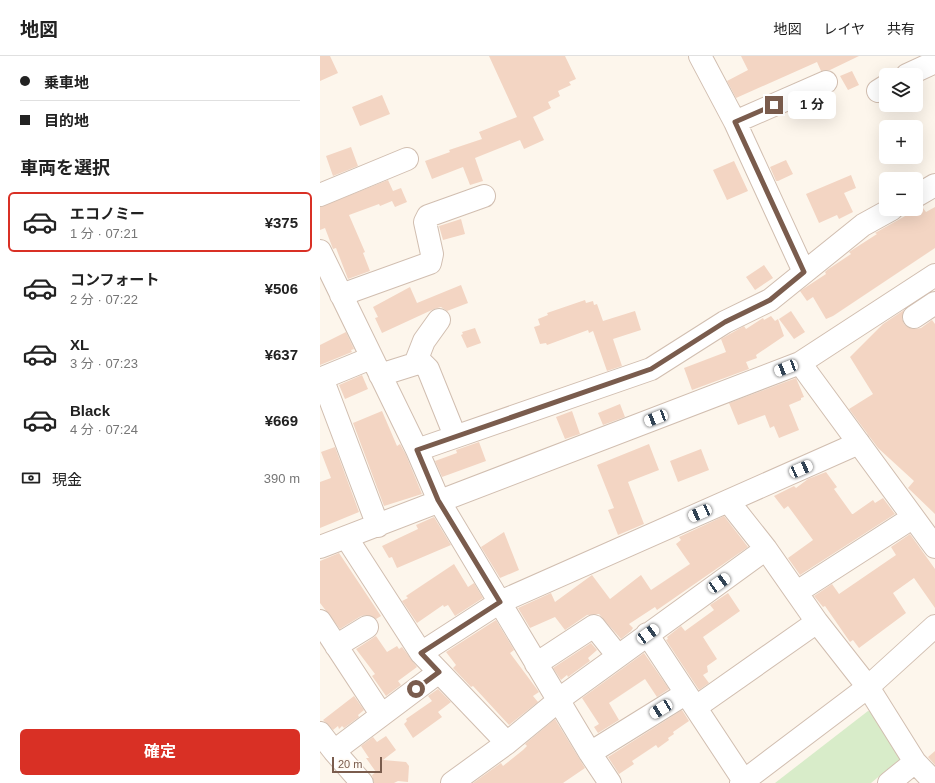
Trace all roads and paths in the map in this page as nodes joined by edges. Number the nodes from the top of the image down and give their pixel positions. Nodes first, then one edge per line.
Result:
1 (700, 56) edge
2 (935, 62) edge
3 (922, 68) edge
4 (826, 82) dead end
5 (735, 122) junction
6 (407, 159) dead end
7 (935, 185) edge
8 (923, 192) edge
9 (320, 195) edge
10 (484, 196) dead end
11 (879, 216) edge
12 (320, 251) edge
13 (804, 272) junction
14 (935, 275) edge
15 (341, 296) junction
16 (935, 303) edge
17 (914, 316) dead end
18 (439, 320) dead end
19 (418, 359) junction
20 (800, 363) junction
21 (375, 366) junction
22 (321, 379) edge
23 (455, 436) junction
24 (859, 443) junction
25 (417, 450) junction
26 (438, 500) junction
27 (728, 500) junction
28 (912, 518) junction
29 (378, 526) junction
30 (346, 537) junction
31 (935, 547) edge
32 (320, 548) edge
33 (766, 550) junction
34 (797, 592) junction
35 (500, 602) junction
36 (320, 621) edge
37 (817, 622) junction
38 (935, 626) edge
39 (367, 627) dead end
40 (648, 634) junction
41 (336, 646) junction
42 (421, 653) junction
43 (618, 656) junction
44 (536, 664) junction
45 (439, 672) junction
46 (868, 687) junction
47 (558, 700) junction
48 (691, 700) junction
49 (381, 714) junction
50 (320, 734) edge
51 (507, 743) junction
52 (334, 751) junction
53 (590, 753) junction
54 (915, 762) junction
55 (602, 780) edge
56 (743, 782) edge
57 (362, 783) edge
58 (452, 783) edge
59 (889, 783) edge
60 (935, 783) edge

1 - 5 street
2 - 3 street
4 - 5 street
5 - 13 street
6 - 9 street
7 - 8 street
10 - 15 street
11 - 13 street
12 - 15 street
13 - 23 street
14 - 20 street
15 - 21 street
16 - 17 street
18 - 19 street
19 - 21 street
19 - 23 street
20 - 24 street
20 - 26 street
21 - 22 street
21 - 25 street
22 - 29 street
23 - 25 street
24 - 27 street
24 - 28 street
25 - 26 street
26 - 29 street
26 - 35 street
27 - 33 street
27 - 35 street
28 - 31 street
28 - 34 street
29 - 30 street
30 - 32 street
30 - 42 street
33 - 34 street
33 - 40 street
34 - 37 street
35 - 42 street
35 - 44 street
36 - 41 street
37 - 46 street
37 - 48 street
38 - 46 street
39 - 41 street
40 - 43 street
40 - 48 street
41 - 49 street
42 - 45 street
43 - 44 street
43 - 47 street
44 - 47 street
45 - 49 street
45 - 51 street
46 - 54 street
46 - 56 street
47 - 51 street
47 - 53 street
48 - 53 street
48 - 56 street
49 - 52 street
50 - 52 street
51 - 58 street
52 - 57 street
53 - 55 street
54 - 59 street
54 - 60 street

